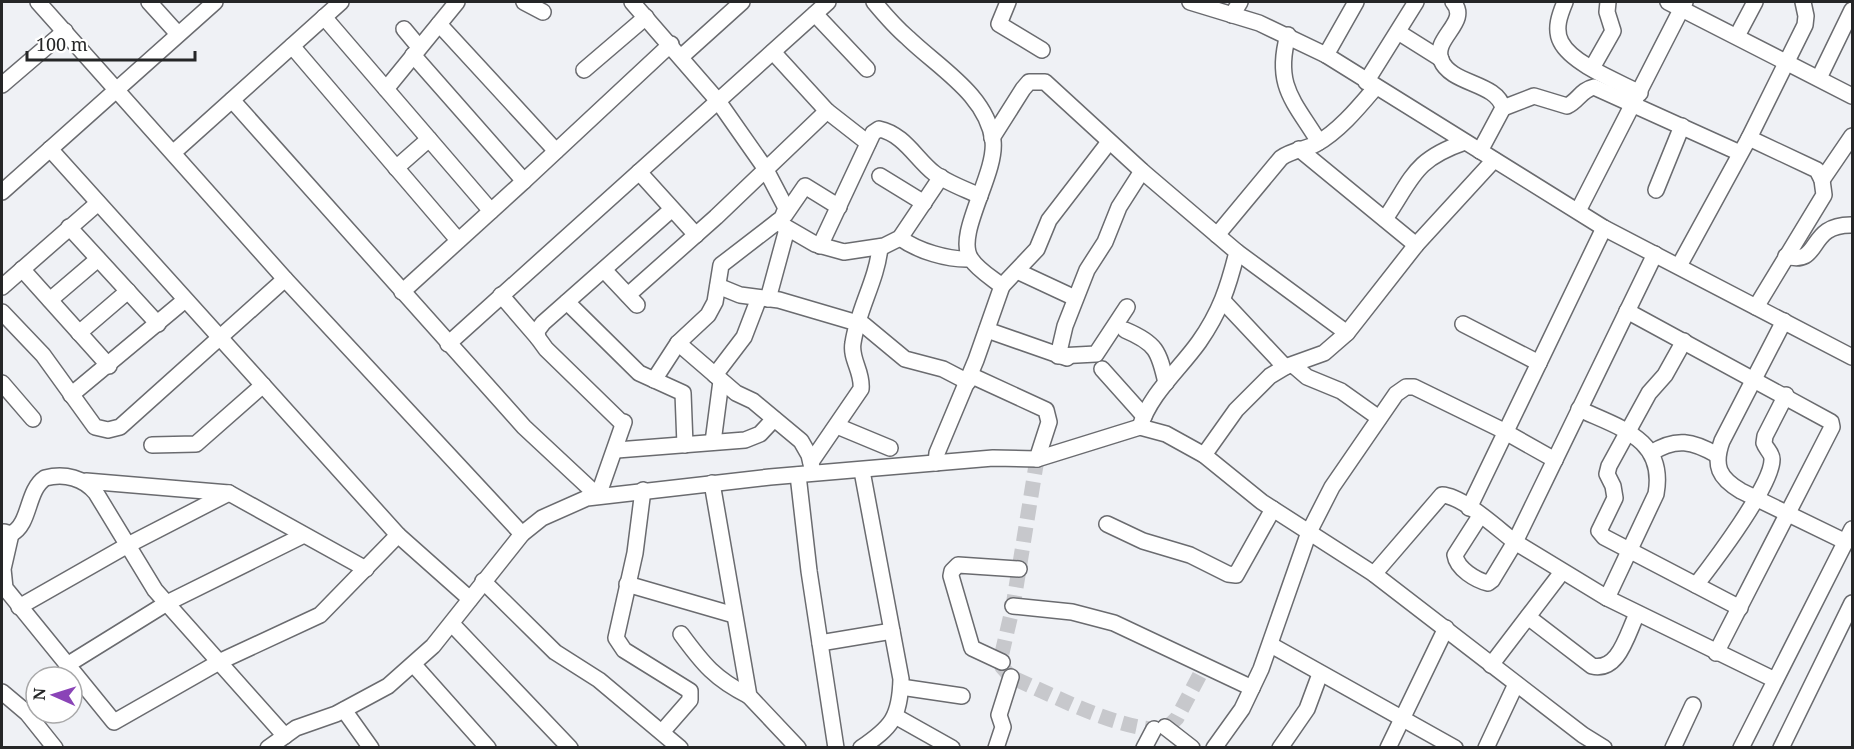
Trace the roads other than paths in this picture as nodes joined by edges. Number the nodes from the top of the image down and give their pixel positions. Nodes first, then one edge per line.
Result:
1 (38, 2) edge
2 (149, 2) edge
3 (215, 2) edge
4 (341, 2) edge
5 (457, 2) edge
6 (524, 2) edge
7 (632, 2) edge
8 (742, 2) edge
9 (828, 2) edge
10 (874, 2) edge
11 (1008, 2) edge
12 (1190, 2) edge
13 (1356, 2) edge
14 (1416, 2) edge
15 (1453, 2) edge
16 (1565, 2) edge
17 (1608, 2) edge
18 (1755, 2) edge
19 (1803, 2) edge
20 (1678, 4) edge
21 (1236, 8) edge
22 (1852, 10) edge
23 (543, 12) dead end
24 (815, 14) junction
25 (646, 16) junction
26 (324, 17) junction
27 (439, 24) junction
28 (404, 29) dead end
29 (65, 31) junction
30 (1398, 32) junction
31 (178, 34) junction
32 (1288, 35) junction
33 (1737, 36) junction
34 (671, 44) junction
35 (292, 46) junction
36 (1042, 50) dead end
37 (416, 51) junction
38 (773, 52) junction
39 (1326, 55) junction
40 (681, 57) junction
41 (1441, 59) junction
42 (1787, 61) junction
43 (1592, 68) junction
44 (867, 69) dead end
45 (584, 70) dead end
46 (1819, 78) junction
47 (2, 85) edge
48 (1371, 85) junction
49 (117, 89) junction
50 (386, 89) junction
51 (1852, 96) edge
52 (1637, 98) junction
53 (232, 100) junction
54 (718, 101) junction
55 (1503, 108) junction
56 (827, 111) junction
57 (1682, 126) junction
58 (1852, 136) edge
59 (992, 138) junction
60 (1749, 138) junction
61 (429, 139) junction
62 (1109, 142) junction
63 (1320, 142) junction
64 (1465, 142) junction
65 (868, 143) junction
66 (50, 149) junction
67 (1299, 149) junction
68 (556, 151) junction
69 (1480, 151) junction
70 (174, 153) junction
71 (1740, 153) junction
72 (1494, 160) junction
73 (396, 168) junction
74 (765, 168) junction
75 (1142, 171) junction
76 (639, 172) junction
77 (880, 176) dead end
78 (941, 177) junction
79 (1822, 180) junction
80 (524, 181) junction
81 (1656, 190) dead end
82 (2, 191) edge
83 (980, 196) junction
84 (98, 202) junction
85 (924, 203) junction
86 (839, 207) junction
87 (671, 210) junction
88 (491, 211) junction
89 (1578, 211) junction
90 (1385, 219) junction
91 (783, 222) junction
92 (1852, 225) edge
93 (69, 227) junction
94 (1604, 228) junction
95 (696, 235) junction
96 (1217, 235) junction
97 (900, 238) junction
98 (458, 240) junction
99 (1416, 245) junction
100 (820, 246) junction
101 (880, 247) junction
102 (1237, 252) junction
103 (1655, 254) junction
104 (1786, 256) junction
105 (98, 259) junction
106 (970, 259) junction
107 (1679, 266) junction
108 (22, 269) junction
109 (604, 270) junction
110 (1017, 271) junction
111 (285, 279) junction
112 (718, 286) junction
113 (1002, 286) junction
114 (2, 287) edge
115 (128, 291) junction
116 (402, 292) junction
117 (501, 296) junction
118 (764, 298) junction
119 (1075, 298) junction
120 (50, 300) junction
121 (185, 300) junction
122 (567, 302) junction
123 (1224, 302) junction
124 (1127, 307) dead end
125 (1756, 307) junction
126 (1627, 311) junction
127 (2, 312) edge
128 (1784, 321) junction
129 (858, 323) junction
130 (158, 324) junction
131 (1463, 324) dead end
132 (987, 330) junction
133 (1125, 330) dead end
134 (79, 333) junction
135 (1347, 333) junction
136 (219, 337) junction
137 (538, 338) junction
138 (1684, 341) junction
139 (678, 343) junction
140 (448, 344) junction
141 (1058, 356) junction
142 (1852, 357) edge
143 (1082, 362) dead end
144 (1539, 363) junction
145 (109, 366) junction
146 (1289, 366) junction
147 (1102, 369) dead end
148 (718, 378) junction
149 (969, 378) junction
150 (1753, 378) junction
151 (654, 380) junction
152 (2, 383) edge
153 (1166, 383) junction
154 (263, 386) junction
155 (72, 395) junction
156 (1786, 395) junction
157 (1579, 409) junction
158 (1379, 418) junction
159 (33, 419) dead end
160 (774, 419) junction
161 (1142, 421) junction
162 (837, 426) junction
163 (1628, 431) junction
164 (1506, 433) junction
165 (713, 442) junction
166 (685, 445) junction
167 (153, 446) dead end
168 (890, 448) dead end
169 (617, 450) dead end
170 (1651, 453) junction
171 (1204, 455) junction
172 (1717, 455) junction
173 (1037, 459) junction
174 (1555, 460) junction
175 (936, 463) junction
176 (807, 470) junction
177 (862, 471) junction
178 (86, 481) junction
179 (712, 483) junction
180 (644, 490) junction
181 (229, 493) junction
182 (598, 496) junction
183 (1756, 499) junction
184 (1273, 509) junction
185 (1475, 512) junction
186 (1787, 513) junction
187 (1107, 524) dead end
188 (6, 532) edge
189 (1309, 532) junction
190 (522, 534) junction
191 (398, 535) junction
192 (1849, 535) edge
193 (302, 536) junction
194 (1515, 542) junction
195 (128, 545) junction
196 (1630, 551) junction
197 (366, 569) junction
198 (1019, 569) dead end
199 (1562, 572) junction
200 (1374, 574) junction
201 (2, 579) edge
202 (483, 581) junction
203 (627, 584) junction
204 (1696, 585) junction
205 (1607, 598) junction
206 (470, 599) junction
207 (167, 603) junction
208 (1852, 603) edge
209 (1013, 606) dead end
210 (19, 607) junction
211 (1740, 608) junction
212 (1637, 614) junction
213 (734, 615) junction
214 (1528, 616) junction
215 (452, 624) junction
216 (1446, 628) junction
217 (892, 631) junction
218 (681, 634) dead end
219 (1846, 635) edge
220 (820, 643) junction
221 (1271, 645) junction
222 (1716, 653) junction
223 (221, 661) junction
224 (1002, 662) dead end
225 (1491, 664) junction
226 (67, 665) joint
227 (414, 665) junction
228 (1320, 674) junction
229 (1011, 677) dead end
230 (1775, 680) junction
231 (1516, 684) junction
232 (84, 686) edge
233 (901, 687) junction
234 (1252, 688) junction
235 (2, 692) edge
236 (749, 696) junction
237 (962, 696) dead end
238 (1693, 705) dead end
239 (344, 710) junction
240 (895, 716) junction
241 (1401, 719) junction
242 (662, 732) junction
243 (285, 736) junction
244 (55, 747) edge
245 (268, 747) edge
246 (371, 747) edge
247 (488, 747) edge
248 (570, 747) edge
249 (680, 747) edge
250 (798, 747) edge
251 (836, 747) edge
252 (861, 747) edge
253 (952, 747) edge
254 (996, 747) edge
255 (1144, 747) edge
256 (1192, 747) edge
257 (1214, 747) edge
258 (1280, 747) edge
259 (1388, 747) edge
260 (1455, 747) edge
261 (1486, 747) edge
262 (1604, 747) edge
263 (1673, 747) edge
264 (1741, 747) edge
265 (1780, 747) edge

1 - 29 street
2 - 31 street
3 - 31 street
4 - 26 street
5 - 27 street
6 - 23 street
7 - 25 street
8 - 40 street
9 - 24 street
10 - 59 street
11 - 36 street
12 - 21 street
13 - 39 street
14 - 30 street
15 - 41 street
16 - 43 street
17 - 43 street
18 - 33 street
19 - 42 street
20 - 33 street
20 - 52 street
21 - 32 street
22 - 46 street
24 - 38 street
24 - 44 street
25 - 34 street
25 - 45 street
26 - 35 street
26 - 50 street
27 - 37 street
27 - 68 street
28 - 37 street
29 - 47 street
29 - 49 street
30 - 41 street
30 - 48 street
31 - 49 street
32 - 39 street
32 - 63 street
33 - 42 street
34 - 40 street
34 - 68 street
35 - 53 street
35 - 73 street
37 - 50 street
37 - 80 street
38 - 54 street
38 - 56 street
39 - 48 street
40 - 54 street
41 - 55 street
42 - 46 street
42 - 60 street
43 - 52 street
46 - 51 street
48 - 63 street
48 - 64 street
49 - 66 street
49 - 70 street
50 - 61 street
52 - 55 street
52 - 57 street
52 - 89 street
53 - 70 street
53 - 116 street
54 - 74 street
54 - 76 street
55 - 69 street
56 - 65 street
56 - 74 street
57 - 71 street
57 - 81 street
58 - 79 street
59 - 62 street
59 - 83 street
60 - 71 street
60 - 79 street
61 - 73 street
61 - 88 street
62 - 75 street
62 - 110 street
63 - 67 street
64 - 69 street
64 - 90 street
65 - 78 street
65 - 86 street
66 - 82 street
66 - 84 street
67 - 90 street
67 - 96 street
68 - 80 street
69 - 72 street
70 - 111 street
71 - 107 street
72 - 89 street
72 - 99 street
73 - 98 street
74 - 91 street
74 - 95 street
75 - 96 street
75 - 119 street
76 - 87 street
76 - 117 street
77 - 85 street
78 - 83 street
78 - 85 street
79 - 104 street
80 - 88 street
83 - 106 street
84 - 93 street
84 - 121 street
85 - 97 street
86 - 91 street
86 - 100 street
87 - 95 street
87 - 109 street
88 - 98 street
89 - 94 street
90 - 99 street
91 - 100 street
91 - 112 street
91 - 118 street
92 - 104 street
93 - 105 street
93 - 108 street
94 - 103 street
94 - 144 street
95 - 109 street
96 - 102 street
97 - 101 street
97 - 106 street
98 - 116 street
99 - 135 street
100 - 101 street
101 - 129 street
102 - 123 street
102 - 135 street
103 - 107 street
103 - 126 street
104 - 125 street
105 - 115 street
105 - 120 street
106 - 113 street
107 - 125 street
108 - 114 street
108 - 120 street
109 - 122 street
110 - 113 street
110 - 119 street
111 - 136 street
111 - 190 street
112 - 118 street
112 - 139 street
113 - 132 street
115 - 130 street
115 - 134 street
116 - 140 street
117 - 137 street
117 - 140 street
118 - 129 street
118 - 148 street
119 - 141 street
120 - 134 street
121 - 130 street
121 - 136 street
122 - 137 street
122 - 151 street
123 - 146 street
123 - 153 street
124 - 141 street
125 - 128 street
126 - 138 street
126 - 157 street
127 - 155 street
128 - 142 street
128 - 150 street
129 - 149 street
129 - 162 street
130 - 145 street
131 - 144 street
132 - 141 street
132 - 149 street
133 - 153 street
134 - 145 street
135 - 146 street
136 - 154 street
136 - 155 street
137 - 182 street
138 - 150 street
138 - 163 street
139 - 148 street
139 - 151 street
140 - 182 street
141 - 143 street
144 - 164 street
145 - 155 street
146 - 158 street
146 - 171 street
147 - 161 street
148 - 160 street
148 - 165 street
149 - 173 street
149 - 175 street
150 - 156 street
150 - 172 street
151 - 166 street
152 - 159 street
153 - 161 street
154 - 167 street
154 - 191 street
156 - 183 street
156 - 186 street
157 - 163 street
157 - 174 street
158 - 164 street
158 - 189 street
160 - 165 street
160 - 176 street
161 - 171 street
161 - 173 street
162 - 168 street
162 - 176 street
163 - 170 street
163 - 196 street
164 - 174 street
164 - 185 street
165 - 166 street
166 - 169 street
170 - 172 street
170 - 196 street
171 - 184 street
172 - 183 street
173 - 175 street
174 - 194 street
175 - 177 street
176 - 177 street
176 - 179 street
176 - 220 street
177 - 217 street
178 - 181 street
178 - 188 street
178 - 195 street
179 - 180 street
179 - 213 street
180 - 182 street
180 - 203 street
181 - 193 street
181 - 195 street
182 - 190 street
183 - 186 street
183 - 204 street
184 - 187 street
184 - 189 street
185 - 194 street
185 - 194 street
185 - 200 street
186 - 192 street
186 - 211 street
188 - 201 street
189 - 200 street
189 - 221 street
190 - 202 street
191 - 197 street
191 - 206 street
192 - 230 street
193 - 197 street
193 - 207 street
194 - 199 street
195 - 207 street
195 - 210 street
196 - 204 street
196 - 205 street
197 - 223 street
198 - 224 street
199 - 205 street
199 - 214 street
200 - 216 street
201 - 210 street
202 - 206 street
202 - 242 street
203 - 213 street
203 - 242 street
204 - 211 street
205 - 212 street
206 - 215 street
207 - 223 street
207 - 226 street
208 - 219 street
209 - 234 street
210 - 226 street
211 - 222 street
212 - 214 street
212 - 222 street
213 - 236 street
214 - 225 street
215 - 227 street
215 - 248 street
216 - 225 street
216 - 241 street
217 - 220 street
217 - 233 street
218 - 236 street
219 - 265 street
220 - 251 street
221 - 228 street
221 - 234 street
222 - 230 street
223 - 232 street
223 - 243 street
225 - 231 street
227 - 239 street
227 - 247 street
228 - 241 street
228 - 258 street
229 - 254 street
230 - 264 street
231 - 261 street
231 - 262 street
233 - 237 street
233 - 240 street
234 - 257 street
235 - 244 street
236 - 250 street
238 - 263 street
239 - 243 street
239 - 246 street
240 - 252 street
240 - 253 street
241 - 259 street
241 - 260 street
242 - 249 street
243 - 245 street
255 - 256 street

